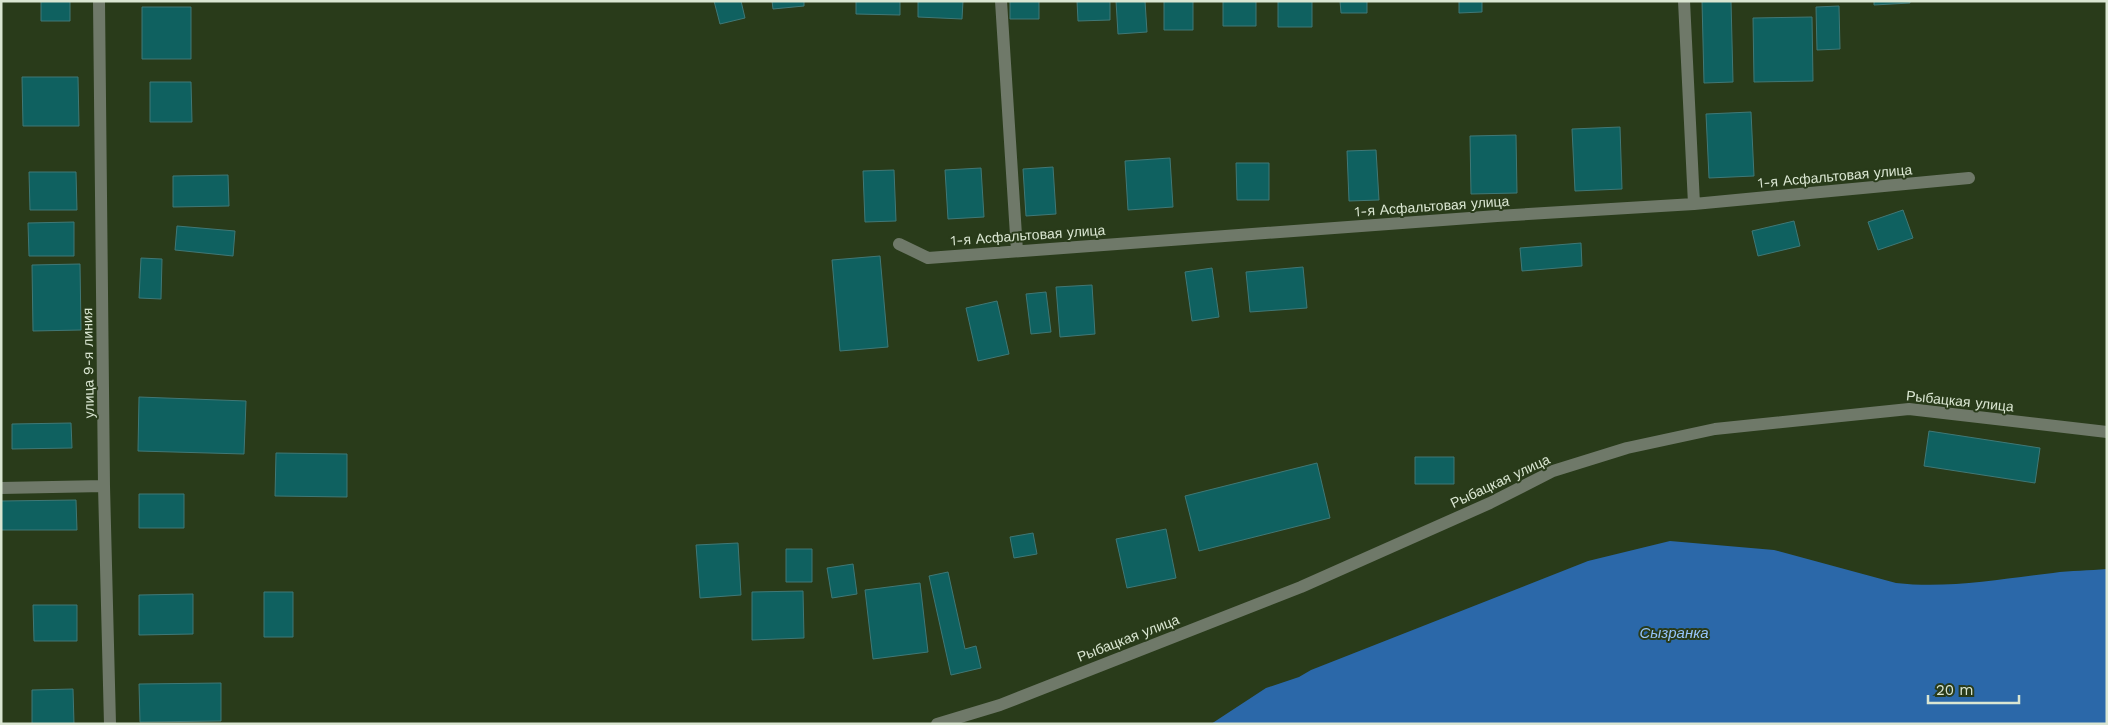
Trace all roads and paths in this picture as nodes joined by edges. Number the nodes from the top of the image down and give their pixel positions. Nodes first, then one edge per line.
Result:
1 (99, 1) edge
2 (1001, 1) edge
3 (1684, 1) edge
4 (1969, 178) dead end
5 (1694, 204) junction
6 (899, 244) dead end
7 (1017, 251) junction
8 (2107, 432) edge
9 (104, 486) junction
10 (1, 488) edge
11 (110, 724) edge
12 (938, 724) edge

1 - 9 street, улица 9-я линия
2 - 7 street
3 - 5 street
4 - 5 street, 1-я Асфальтовая улица
5 - 7 street, 1-я Асфальтовая улица
6 - 7 street, 1-я Асфальтовая улица
8 - 12 street, Рыбацкая улица
9 - 10 street
9 - 11 street, улица 9-я линия

